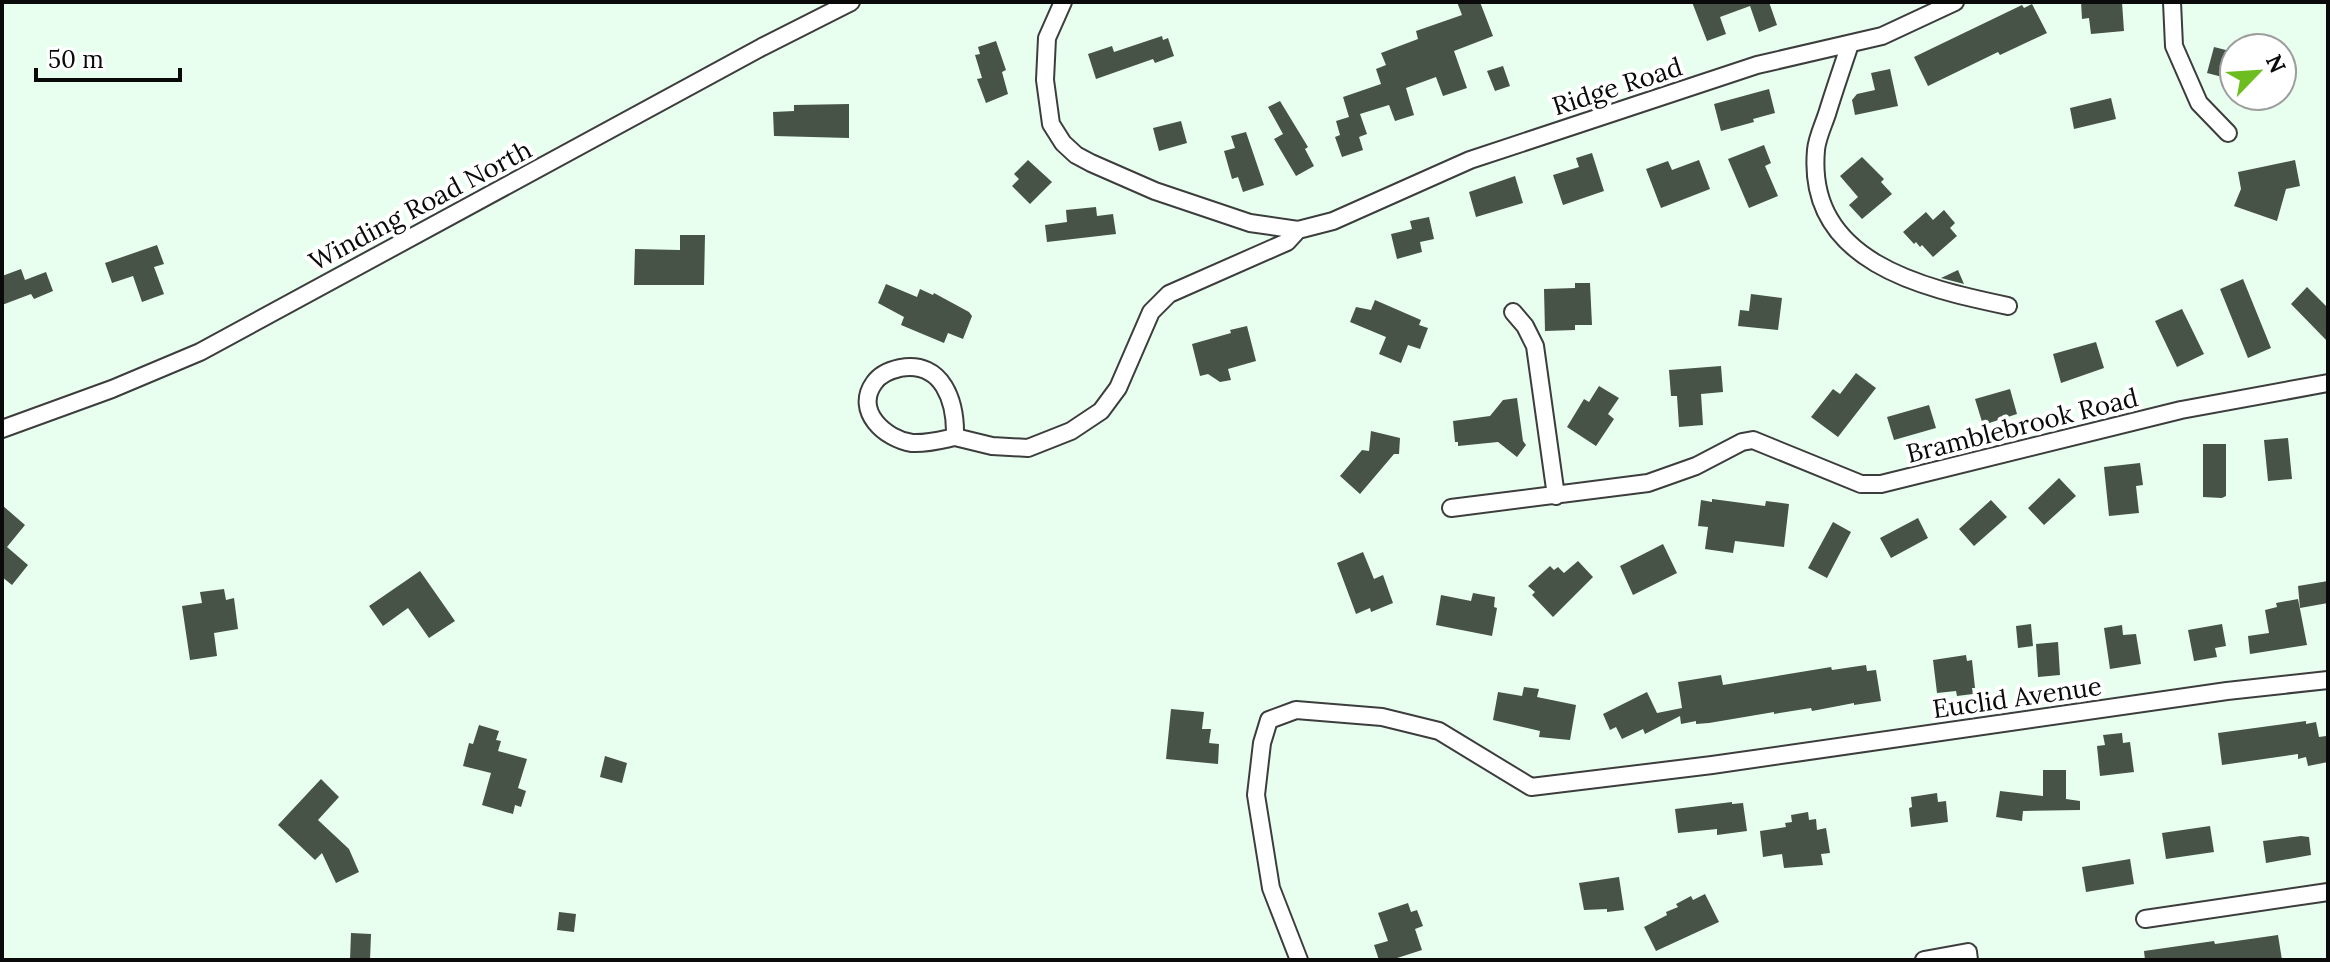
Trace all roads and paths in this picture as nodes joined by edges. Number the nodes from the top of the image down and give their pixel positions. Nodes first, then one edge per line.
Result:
1 (851, 2) edge
2 (1063, 2) edge
3 (1955, 2) edge
4 (2172, 2) edge
5 (1850, 44) junction
6 (2228, 133) dead end
7 (1298, 230) junction
8 (2008, 306) dead end
9 (1513, 312) dead end
10 (2328, 383) edge
11 (2, 429) edge
12 (955, 437) junction
13 (1556, 496) junction
14 (1451, 508) dead end
15 (2328, 680) edge
16 (2328, 892) edge
17 (2145, 919) dead end
18 (1969, 956) edge
19 (1299, 960) edge
20 (1924, 960) edge

1 - 11 street, Winding Road North
2 - 7 street
3 - 5 street, Ridge Road
4 - 6 street
5 - 7 street, Ridge Road
5 - 8 street
7 - 12 street
9 - 13 street
10 - 13 street, Bramblebrook Road
12 - 12 street
13 - 14 street
15 - 19 street, Euclid Avenue
16 - 17 street
18 - 20 street

